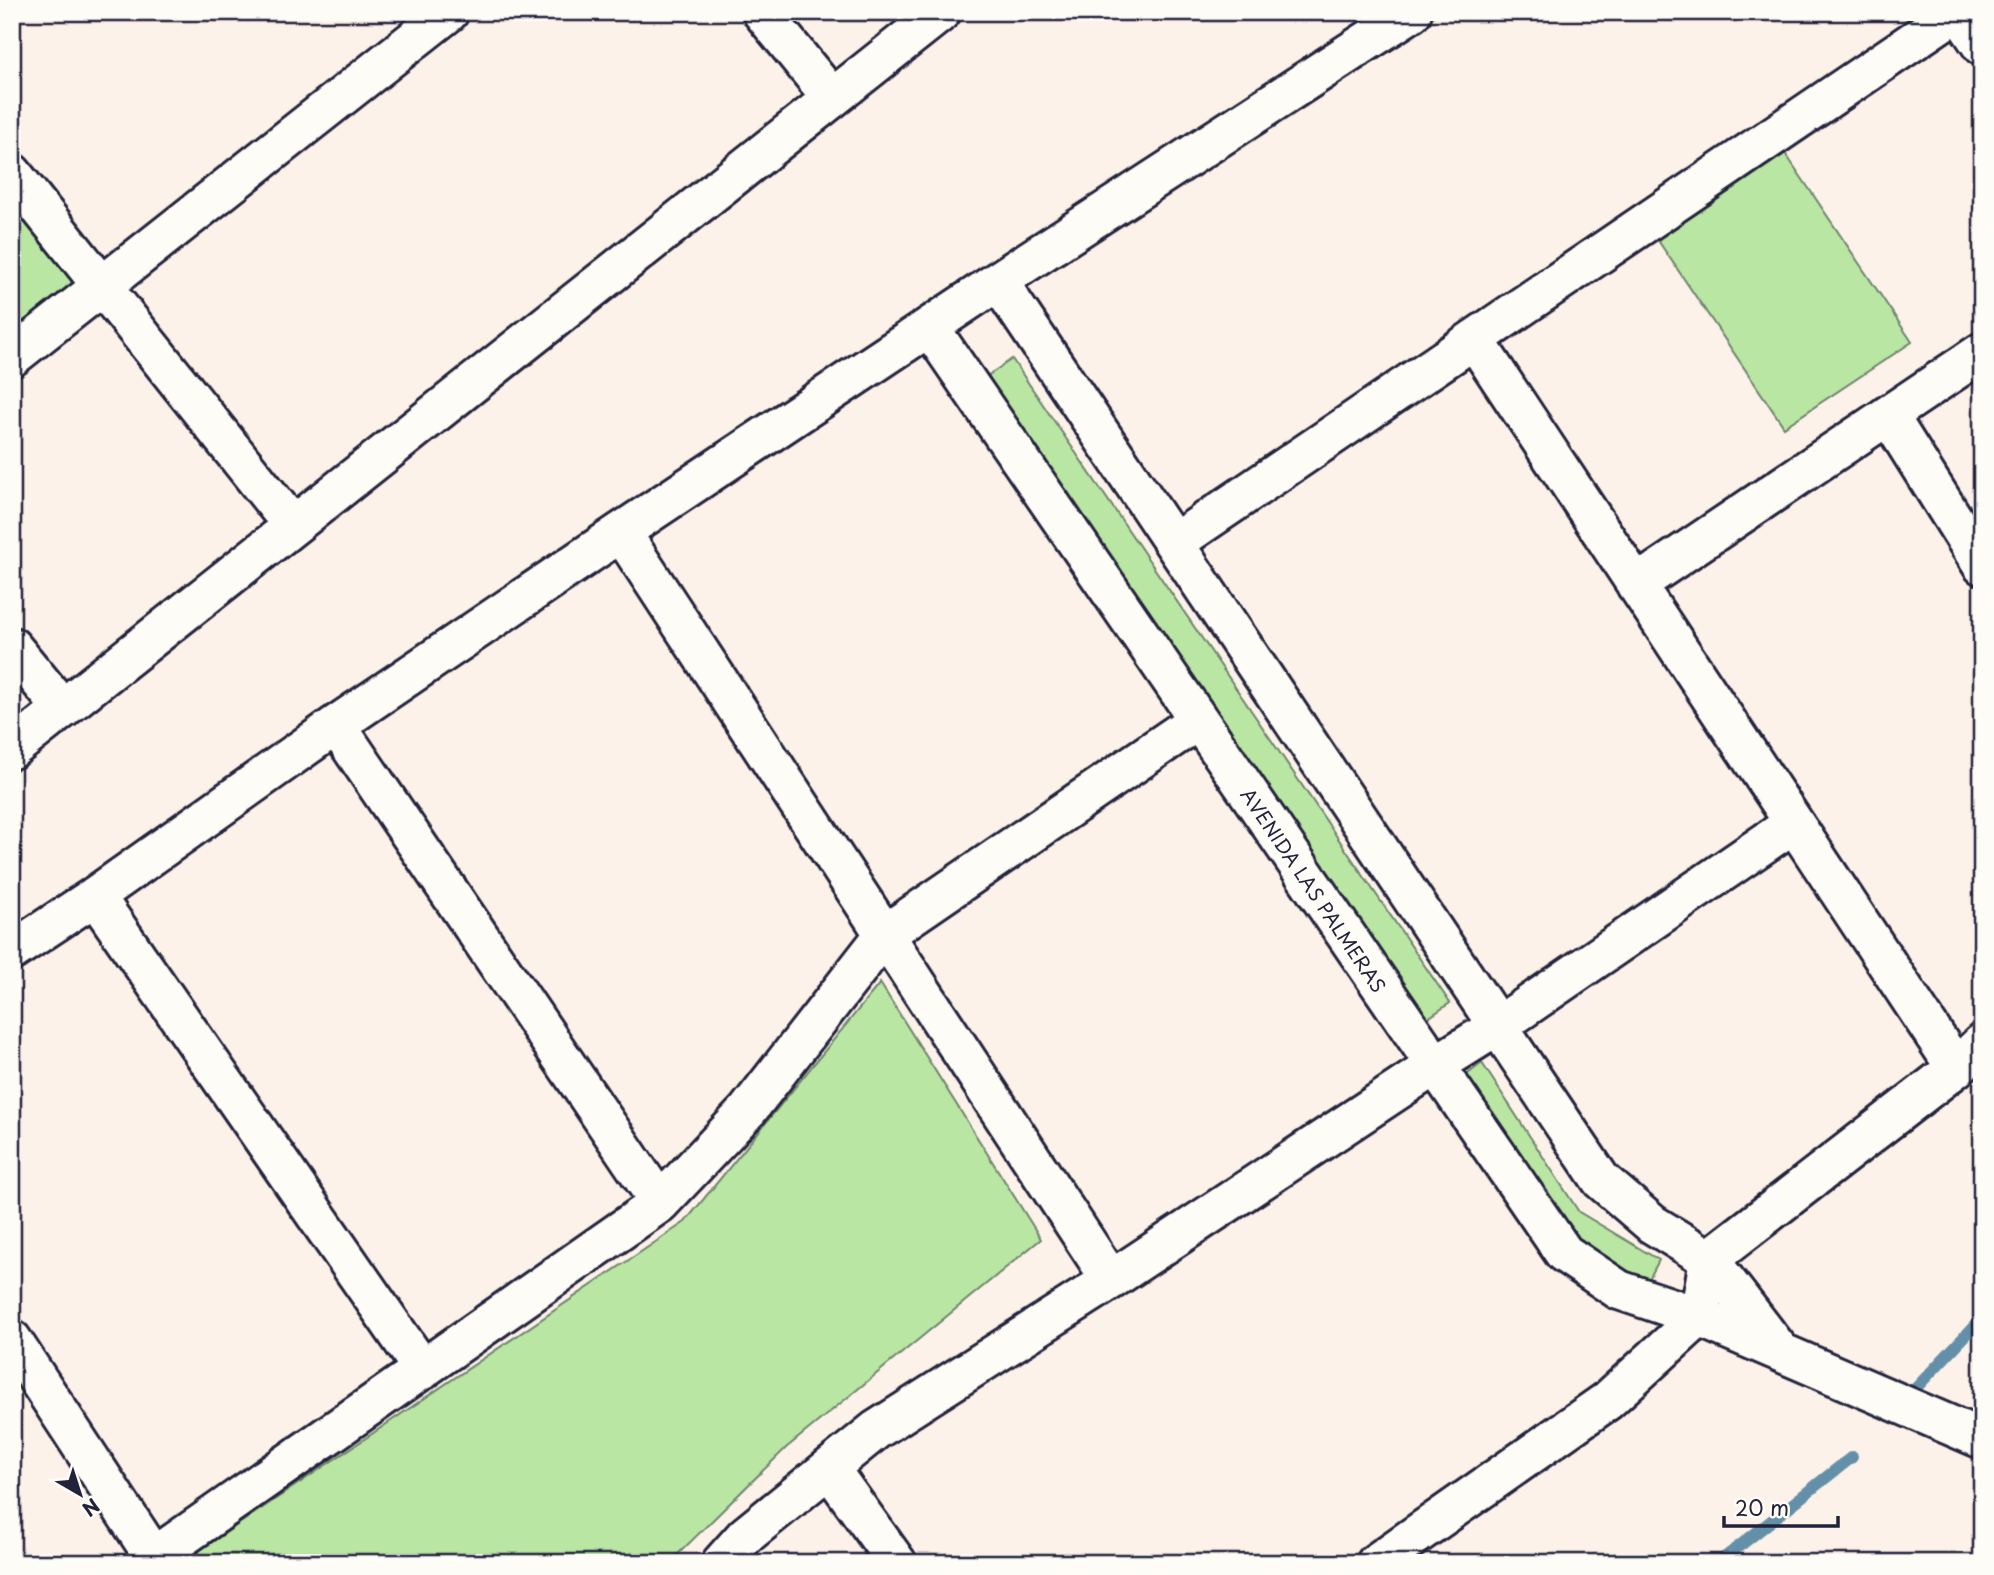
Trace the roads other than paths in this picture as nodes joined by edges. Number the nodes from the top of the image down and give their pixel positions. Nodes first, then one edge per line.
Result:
1 (449, 12) edge
2 (762, 12) edge
3 (941, 12) edge
4 (1412, 12) edge
5 (1957, 12) edge
6 (1982, 46) edge
7 (832, 98) junction
8 (12, 173) edge
9 (998, 281) junction
10 (102, 286) junction
11 (930, 328) junction
12 (1474, 339) junction
13 (1982, 352) edge
14 (12, 357) edge
15 (1888, 415) junction
16 (293, 526) junction
17 (621, 532) junction
18 (1174, 543) junction
19 (1982, 565) edge
20 (1636, 585) junction
21 (12, 647) edge
22 (62, 709) junction
23 (1199, 720) junction
24 (336, 726) junction
25 (12, 749) edge
26 (1794, 823) junction
27 (95, 896) junction
28 (885, 934) junction
29 (12, 951) edge
30 (1499, 1026) junction
31 (1969, 1056) edge
32 (1434, 1066) junction
33 (660, 1203) junction
34 (1709, 1259) junction
35 (1111, 1280) junction
36 (1699, 1317) junction
37 (12, 1340) edge
38 (1781, 1353) junction
39 (423, 1370) junction
40 (1982, 1439) edge
41 (828, 1468) junction
42 (156, 1560) edge
43 (721, 1563) edge
44 (897, 1563) edge
45 (1376, 1563) edge

1 - 10 street
2 - 7 street
3 - 7 street
4 - 9 street
5 - 6 street
5 - 12 street
7 - 16 street
8 - 10 street
9 - 11 street
9 - 18 street, AVENIDA LAS PALMERAS
10 - 14 street
10 - 16 street
11 - 17 street
11 - 23 street, AVENIDA LAS PALMERAS
12 - 18 street
12 - 20 street
13 - 15 street
15 - 19 street
15 - 20 street
16 - 22 street
17 - 24 street
17 - 28 street
18 - 30 street, AVENIDA LAS PALMERAS
20 - 26 street
21 - 22 street
22 - 25 street
23 - 28 street
23 - 32 street, AVENIDA LAS PALMERAS
24 - 27 street
24 - 33 street
26 - 30 street
26 - 31 street
27 - 29 street
27 - 39 street
28 - 33 street
28 - 35 street
30 - 32 street
30 - 34 street, AVENIDA LAS PALMERAS
31 - 34 street
32 - 35 street
32 - 36 street, AVENIDA LAS PALMERAS
33 - 39 street
34 - 36 street
34 - 38 street, AVENIDA LAS PALMERAS
35 - 41 street
36 - 38 street, AVENIDA LAS PALMERAS
36 - 45 street
37 - 42 street
38 - 40 street, AVENIDA LAS PALMERAS
39 - 42 street
41 - 43 street
41 - 44 street

